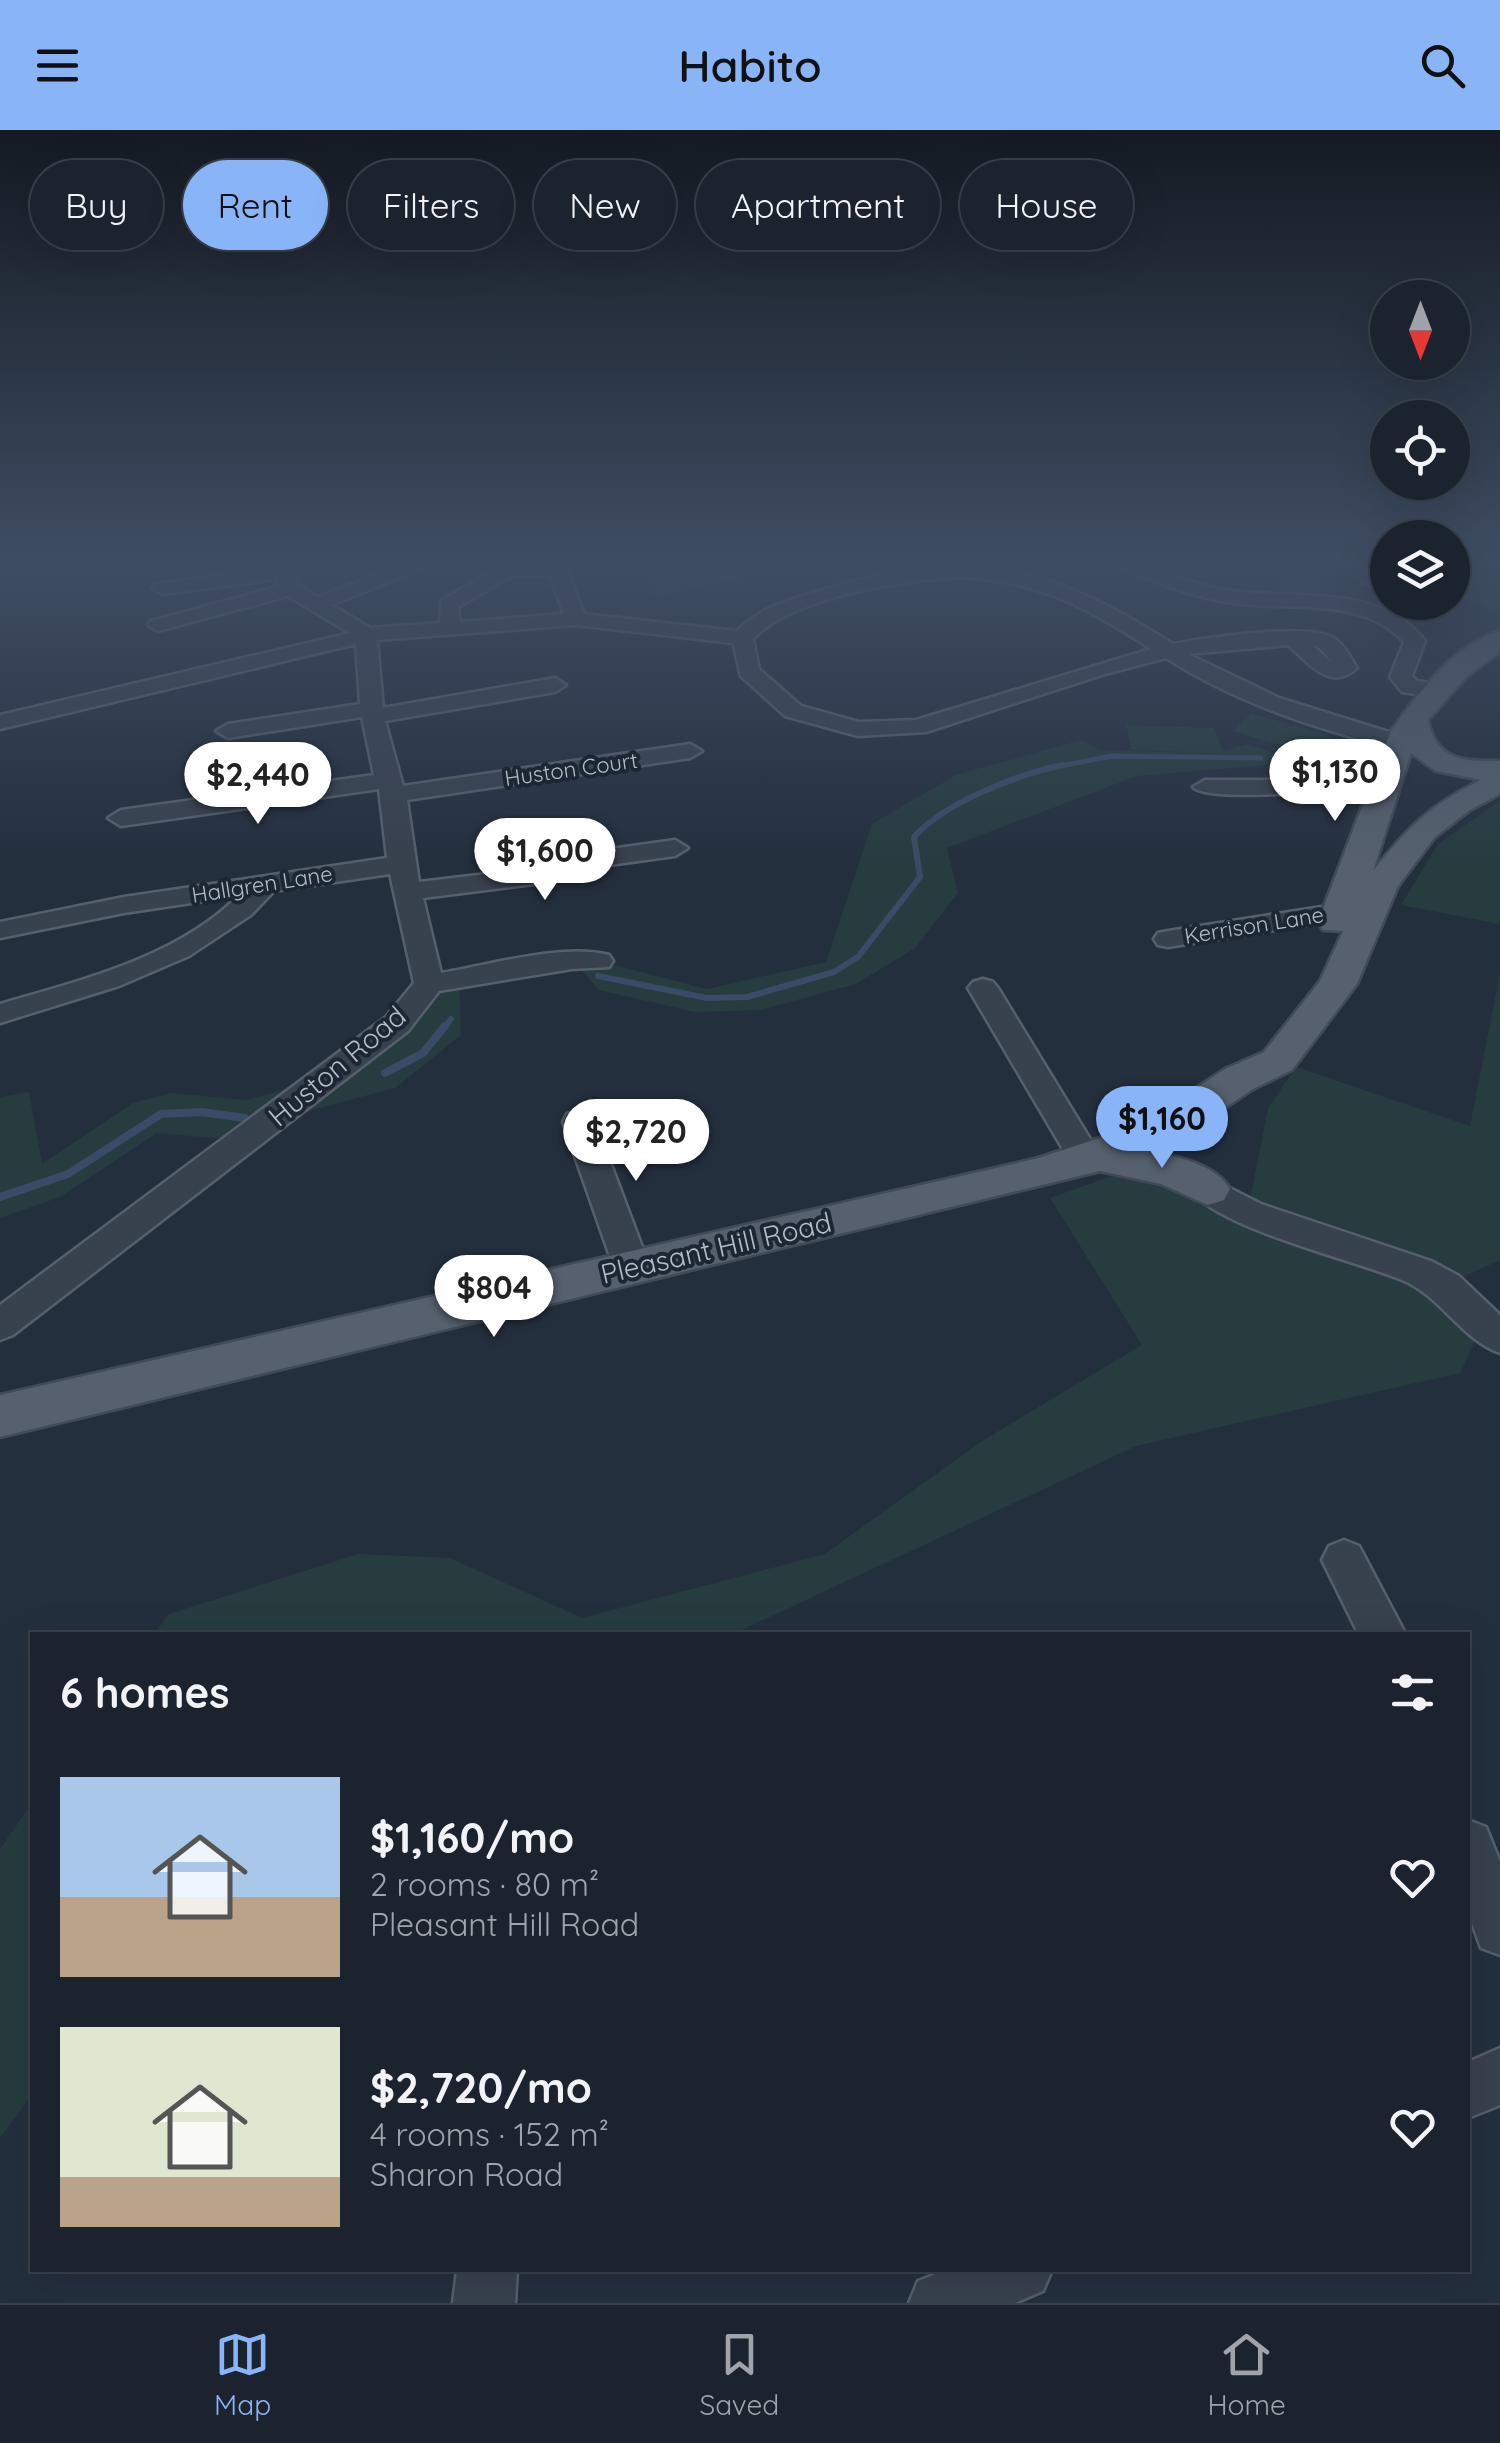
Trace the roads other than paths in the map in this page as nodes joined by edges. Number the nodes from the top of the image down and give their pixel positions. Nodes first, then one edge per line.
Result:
1 (256, 661) edge
2 (368, 661) edge
3 (747, 661) edge
4 (1131, 661) edge
5 (1188, 661) edge
6 (1407, 661) edge
7 (1464, 661) edge
8 (555, 685) dead end
9 (373, 712) junction
10 (1415, 716) junction
11 (2, 722) edge
12 (228, 731) dead end
13 (690, 751) dead end
14 (1500, 770) edge
15 (1384, 777) junction
16 (1500, 782) edge
17 (1205, 787) dead end
18 (390, 788) junction
19 (1459, 803) junction
20 (121, 818) dead end
21 (675, 848) dead end
22 (404, 878) junction
23 (268, 882) junction
24 (1341, 912) junction
25 (0, 930) edge
26 (1168, 939) dead end
27 (599, 961) dead end
28 (429, 984) junction
29 (983, 988) dead end
30 (0, 1014) edge
31 (1240, 1078) junction
32 (1189, 1115) junction
33 (579, 1122) dead end
34 (1093, 1158) junction
35 (1208, 1189) junction
36 (632, 1268) junction
37 (0, 1325) edge
38 (1500, 1338) edge
39 (0, 1416) edge
40 (1344, 1560) dead end
41 (1381, 1632) edge
42 (1470, 1850) edge
43 (1500, 1929) edge
44 (1500, 2076) edge
45 (1470, 2089) edge
46 (487, 2272) edge
47 (1017, 2272) edge
48 (484, 2303) edge
49 (940, 2303) edge

1 - 11 street
2 - 9 street, Huston Road
3 - 4 street
5 - 10 street
6 - 10 street
7 - 10 main road, Pleasant Hill Road
8 - 9 street
9 - 12 street
9 - 18 street, Huston Road
10 - 14 main road
10 - 15 main road, Pleasant Hill Road
13 - 18 street, Huston Court
15 - 17 street
15 - 19 main road
15 - 24 main road, Pleasant Hill Road
16 - 19 main road, Pleasant Hill Road
18 - 20 street, Huston Court
18 - 22 street, Huston Road
19 - 31 main road, Pleasant Hill Road
21 - 22 street, Hallgren Lane
22 - 23 street, Hallgren Lane
22 - 28 street, Huston Road
23 - 25 street, Hallgren Lane
23 - 30 street
24 - 26 street, Kerrison Lane
24 - 31 main road, Pleasant Hill Road
27 - 28 street
28 - 37 street, Huston Road
29 - 34 street
31 - 32 main road, Pleasant Hill Road
32 - 34 main road, Pleasant Hill Road
32 - 35 main road
33 - 36 street
34 - 35 main road
34 - 36 main road, Pleasant Hill Road
35 - 38 street
36 - 39 main road, Pleasant Hill Road
40 - 41 street
42 - 43 street
44 - 45 street
46 - 48 street
47 - 49 street

